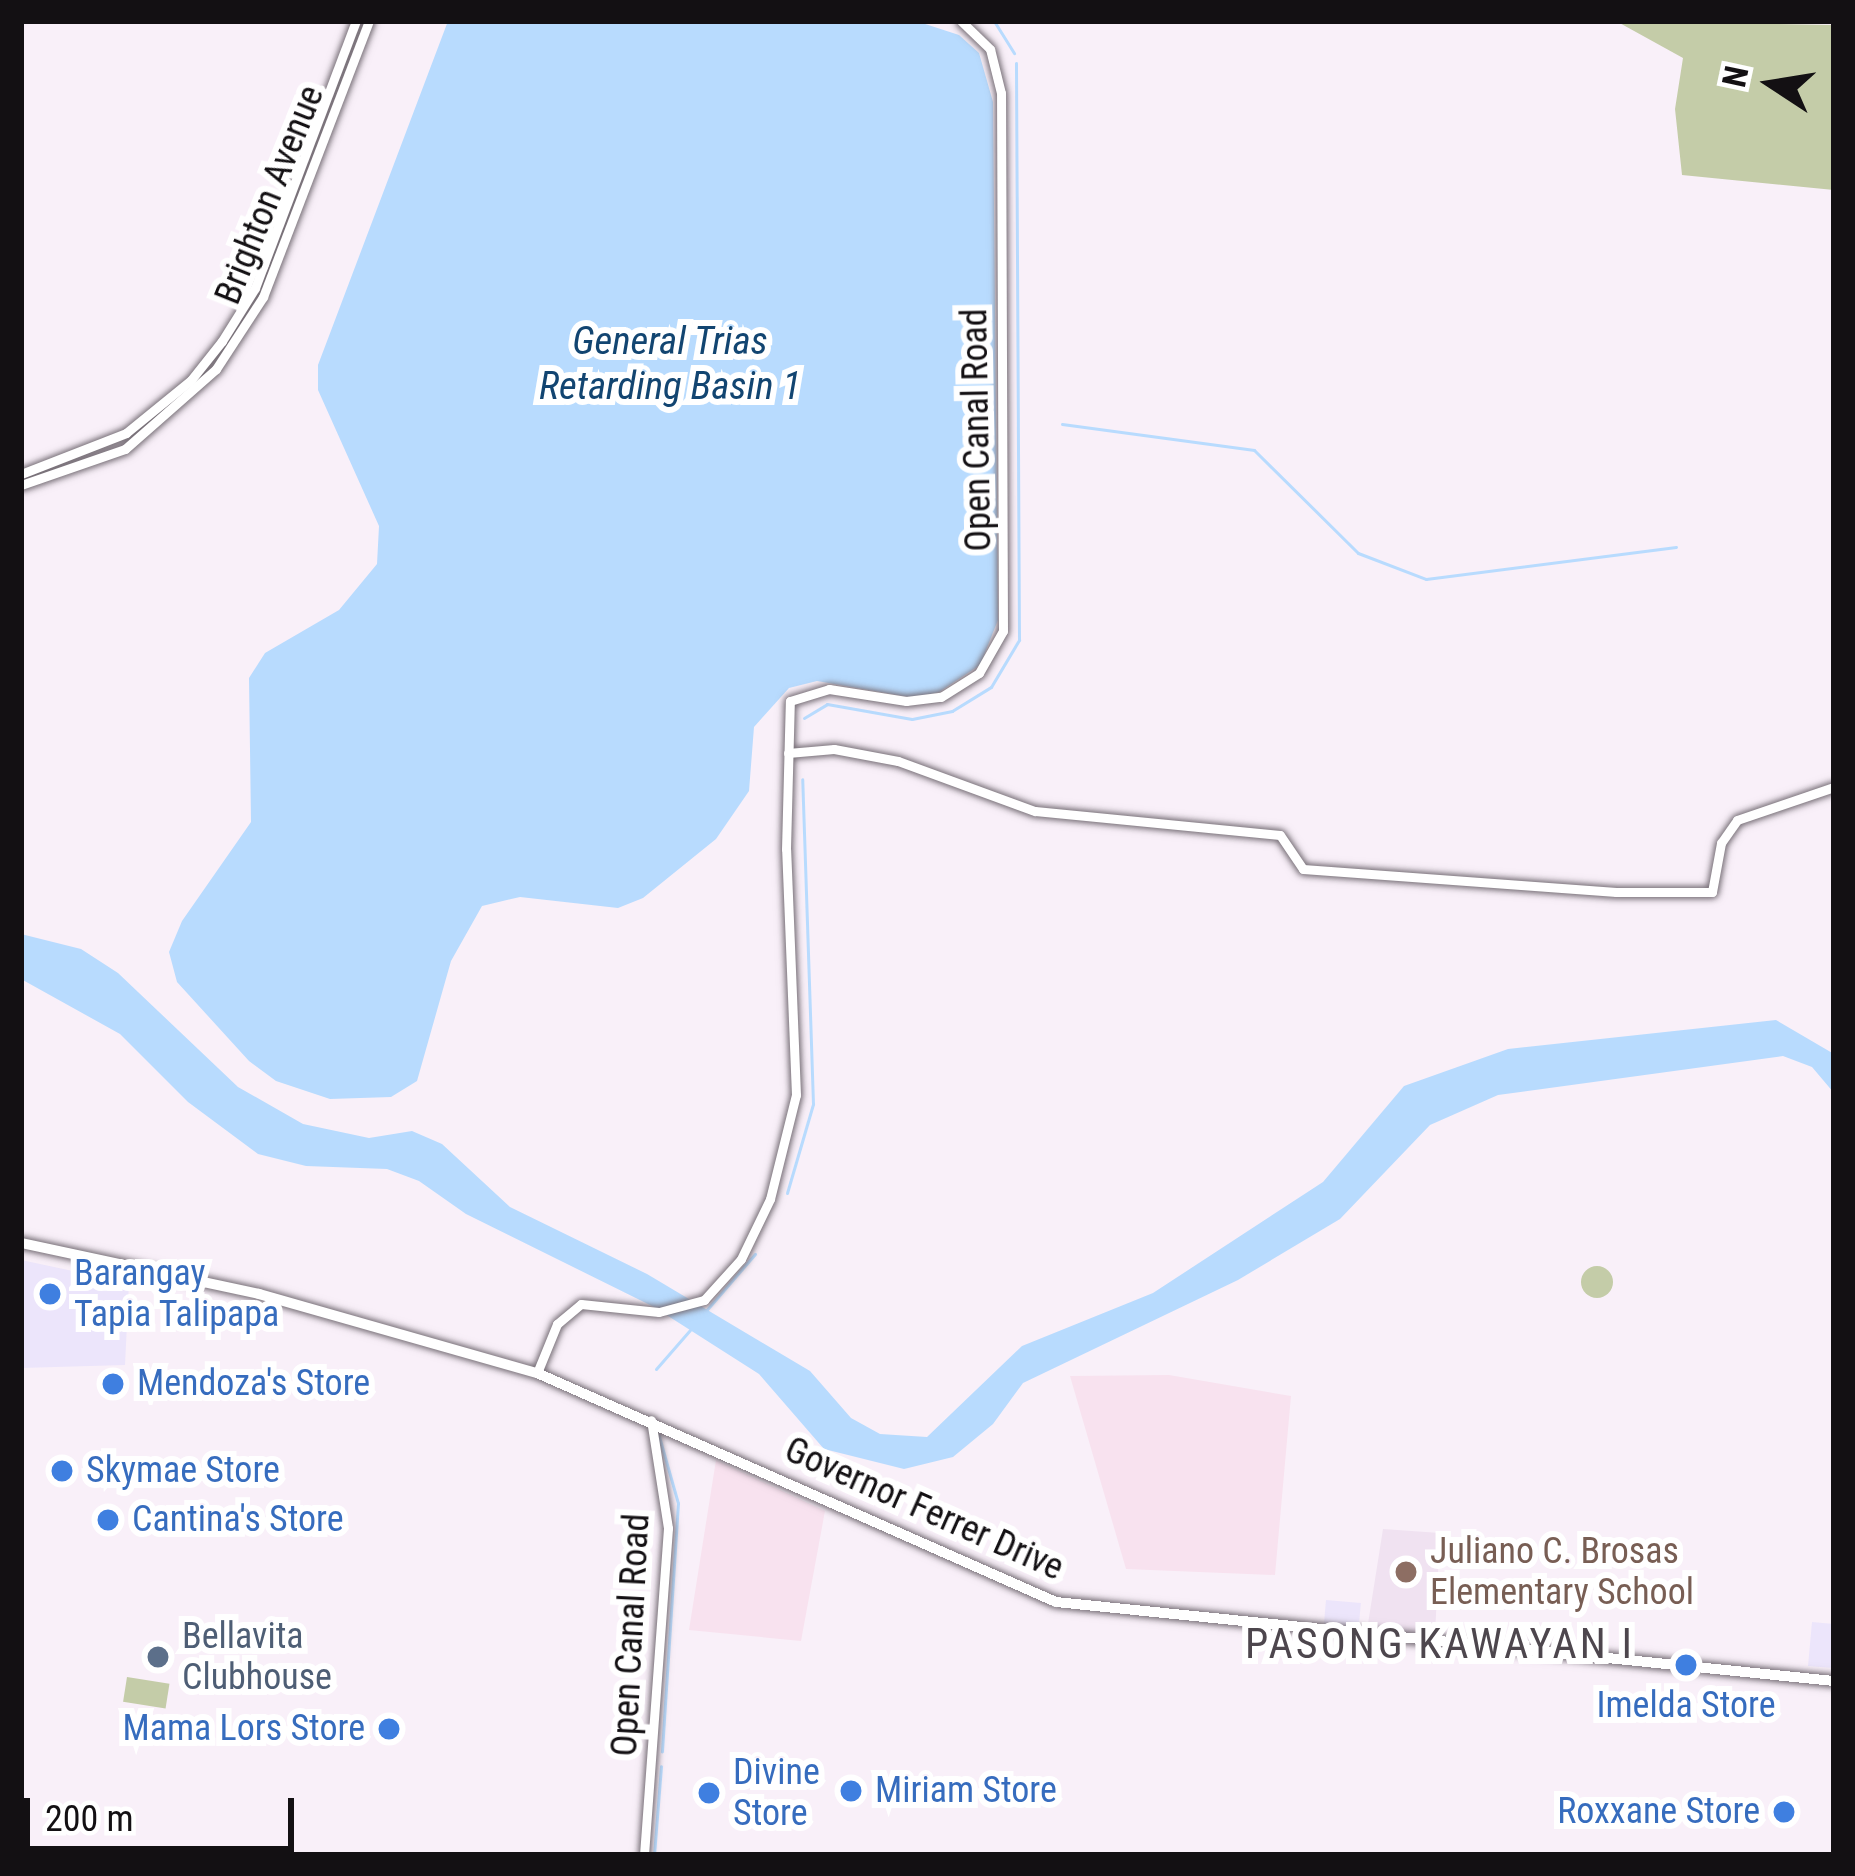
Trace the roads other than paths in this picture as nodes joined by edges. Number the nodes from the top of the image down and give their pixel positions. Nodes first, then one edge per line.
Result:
1 (356, 21) edge
2 (369, 21) edge
3 (961, 21) edge
4 (21, 474) edge
5 (21, 485) edge
6 (788, 753) junction
7 (1834, 787) edge
8 (21, 1243) edge
9 (537, 1373) junction
10 (651, 1420) junction
11 (1834, 1681) edge
12 (644, 1855) edge

1 - 4 street, Brighton Avenue
2 - 5 street, Brighton Avenue
3 - 6 street, Open Canal Road
6 - 7 street
6 - 9 street, Open Canal Road
8 - 9 main road, Governor Ferrer Drive
9 - 10 main road, Governor Ferrer Drive
10 - 11 main road, Governor Ferrer Drive
10 - 12 street, Open Canal Road

